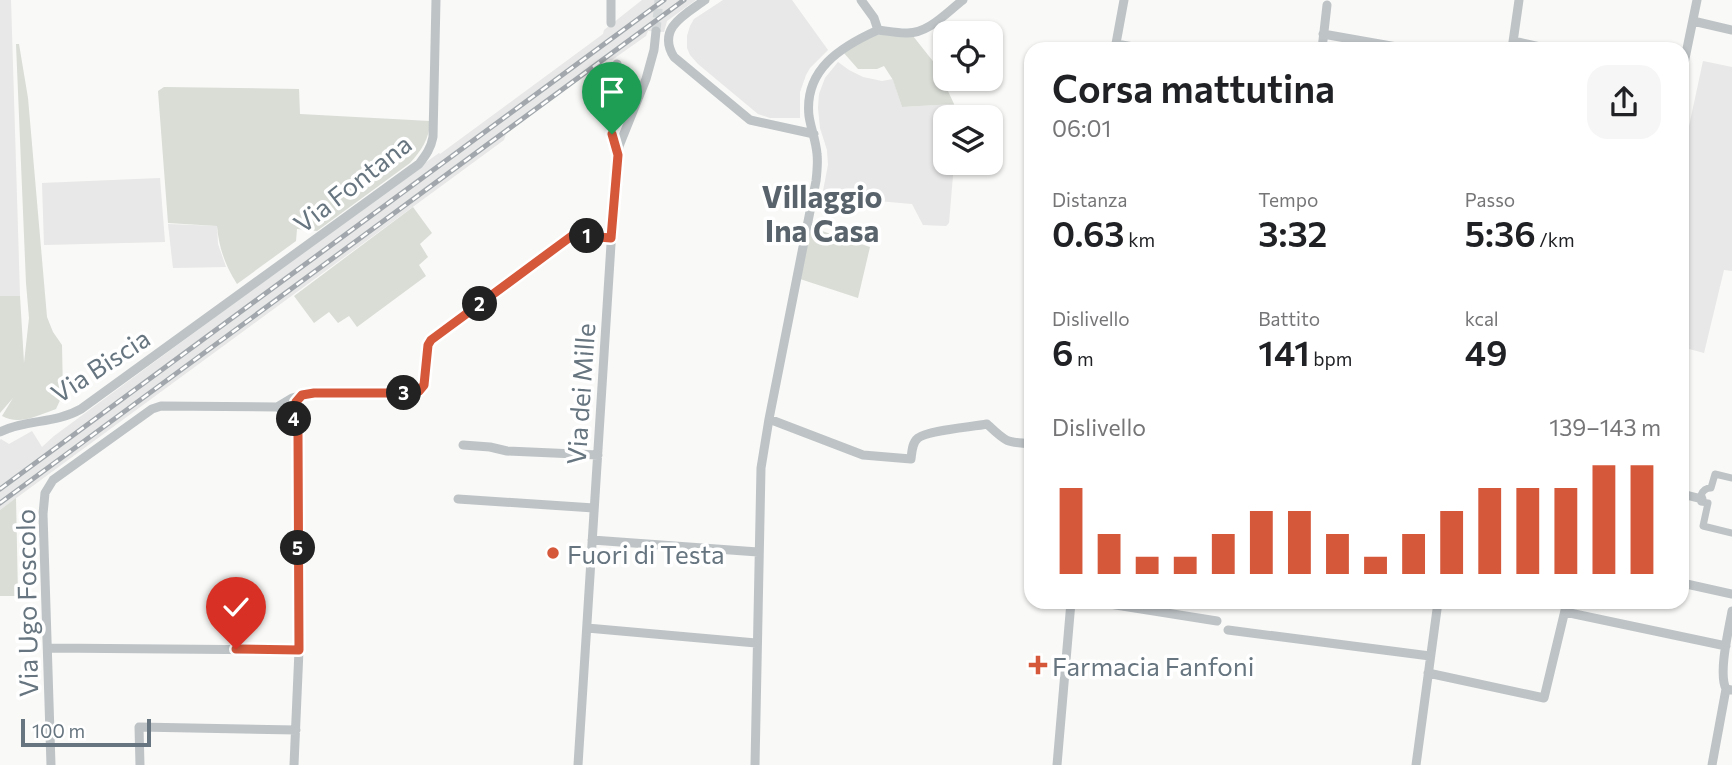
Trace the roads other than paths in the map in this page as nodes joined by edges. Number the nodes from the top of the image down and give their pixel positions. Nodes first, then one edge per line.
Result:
1 (436, 0) edge
2 (611, 0) edge
3 (705, 0) edge
4 (862, 0) edge
5 (963, 0) edge
6 (1124, 0) edge
7 (1519, 0) edge
8 (1697, 0) edge
9 (1326, 5) dead end
10 (1693, 21) junction
11 (611, 23) dead end
12 (877, 30) junction
13 (1732, 30) edge
14 (656, 31) tunnel mouth
15 (1323, 34) junction
16 (1117, 42) edge
17 (1322, 42) edge
18 (1368, 42) edge
19 (1513, 42) edge
20 (1689, 42) edge
21 (617, 64) dead end
22 (814, 134) junction
23 (618, 155) junction
24 (611, 238) junction
25 (180, 338) joint
26 (302, 395) junction
27 (277, 407) junction
28 (292, 416) junction
29 (769, 419) junction
30 (0, 432) edge
31 (1024, 443) edge
32 (463, 445) dead end
33 (597, 455) junction
34 (1732, 478) edge
35 (1689, 496) edge
36 (458, 499) dead end
37 (1702, 499) junction
38 (594, 508) junction
39 (1732, 533) edge
40 (592, 540) junction
41 (758, 552) junction
42 (1689, 585) edge
43 (1732, 594) edge
44 (1070, 609) edge
45 (1141, 609) edge
46 (1437, 609) edge
47 (1566, 609) edge
48 (1574, 609) edge
49 (1732, 611) edge
50 (1217, 621) dead end
51 (587, 628) junction
52 (1228, 629) dead end
53 (756, 643) junction
54 (1726, 646) junction
55 (48, 648) junction
56 (299, 650) junction
57 (1430, 656) junction
58 (1428, 673) junction
59 (1729, 689) edge
60 (296, 730) junction
61 (51, 765) edge
62 (141, 765) edge
63 (294, 765) edge
64 (578, 765) edge
65 (755, 765) edge
66 (1057, 765) edge
67 (1416, 765) edge
68 (1712, 765) edge

1 - 25 street, Via Fontana
2 - 11 street
3 - 22 street
4 - 12 street
5 - 12 street
6 - 16 street
7 - 19 street
8 - 10 street
9 - 15 street
10 - 13 street
10 - 20 street
12 - 22 street
14 - 23 street, Via dei Mille
15 - 17 street
15 - 18 street
21 - 23 street
22 - 29 street
23 - 24 street, Via dei Mille
24 - 26 street, Via Ugo Foscolo
24 - 33 street, Via dei Mille
25 - 30 street, Via Biscia
26 - 27 street, Via Ugo Foscolo
26 - 28 street
27 - 28 street
27 - 55 street, Via Ugo Foscolo
28 - 56 street
29 - 31 street
29 - 41 street
32 - 33 street
33 - 38 street, Via dei Mille
34 - 37 street
35 - 37 street
36 - 38 street
37 - 39 street
38 - 40 street, Via dei Mille
40 - 41 street
40 - 51 street, Via dei Mille
41 - 53 street
42 - 43 street
44 - 66 street
45 - 50 street
46 - 57 street
47 - 58 street
48 - 54 street
49 - 54 street
51 - 53 street
51 - 64 street, Via dei Mille
52 - 57 street
53 - 65 street
54 - 59 street
55 - 56 street
55 - 61 street, Via Ugo Foscolo
56 - 60 street
57 - 58 street
58 - 67 street
59 - 68 street
60 - 62 street
60 - 63 street

